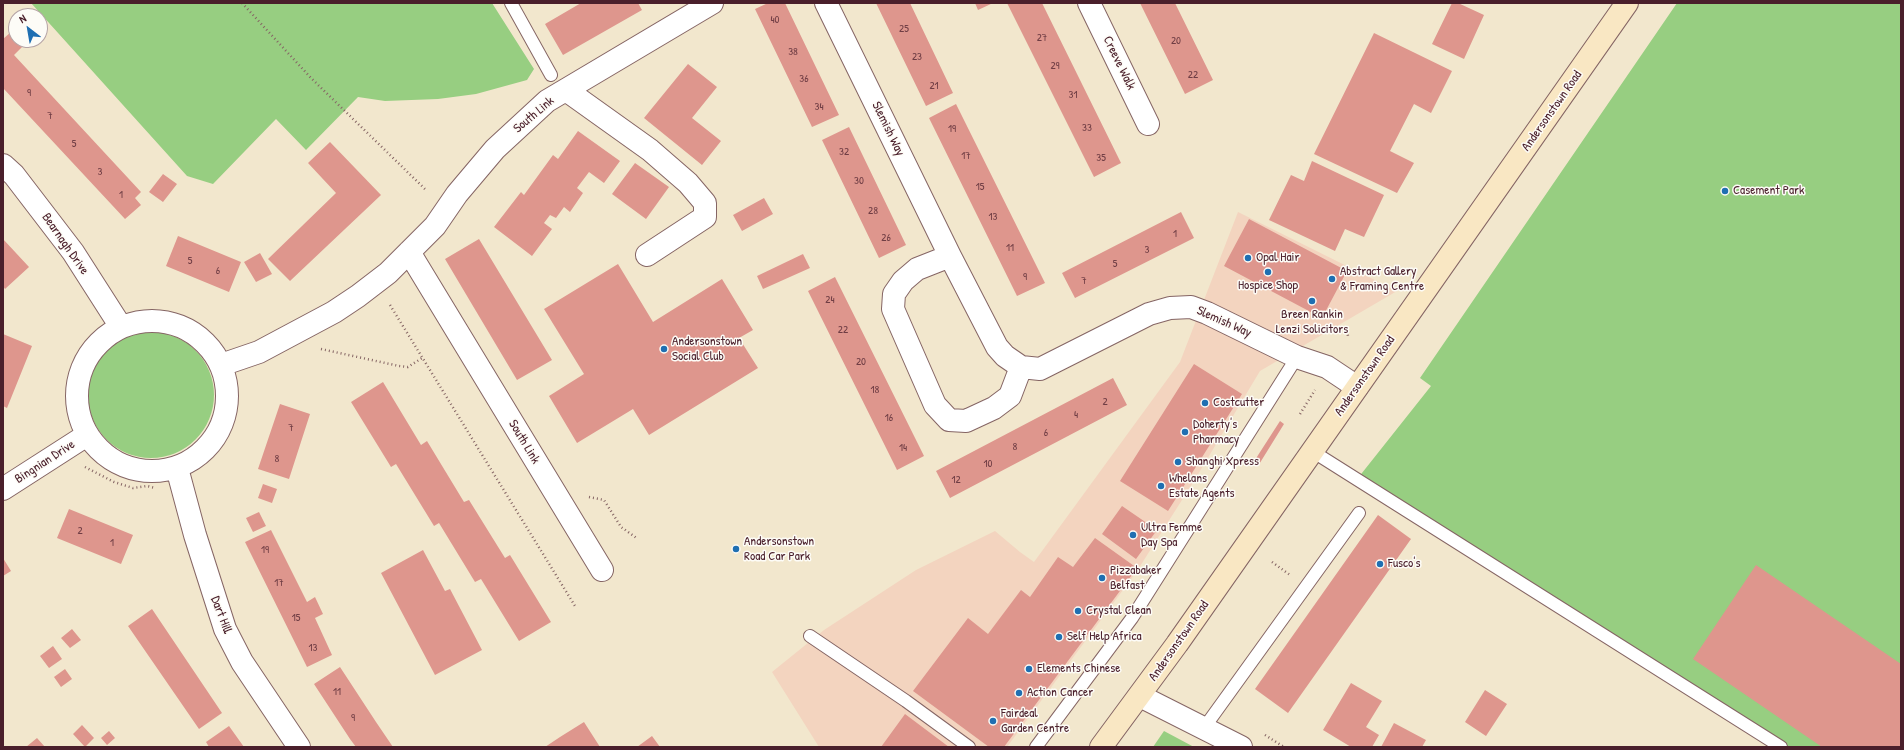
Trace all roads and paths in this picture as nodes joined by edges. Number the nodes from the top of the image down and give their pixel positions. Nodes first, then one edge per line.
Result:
1 (242, 3) edge
2 (511, 3) edge
3 (712, 3) edge
4 (826, 3) edge
5 (1089, 3) edge
6 (1627, 3) edge
7 (558, 83) junction
8 (1148, 124) dead end
9 (3, 165) edge
10 (446, 210) junction
11 (409, 252) junction
12 (647, 255) dead end
13 (950, 256) junction
14 (387, 301) dead end
15 (121, 327) junction
16 (1346, 327) dead end
17 (1348, 336) dead end
18 (319, 348) dead end
19 (1297, 357) junction
20 (422, 358) junction
21 (221, 365) junction
22 (1021, 367) junction
23 (1315, 386) dead end
24 (1357, 387) junction
25 (1300, 414) dead end
26 (87, 435) junction
27 (1312, 451) junction
28 (82, 466) dead end
29 (176, 468) junction
30 (3, 489) edge
31 (158, 492) dead end
32 (585, 496) dead end
33 (1359, 513) dead end
34 (638, 539) dead end
35 (1272, 562) dead end
36 (602, 570) dead end
37 (1294, 578) dead end
38 (574, 606) dead end
39 (810, 636) dead end
40 (1140, 696) junction
41 (1204, 728) junction
42 (299, 747) edge
43 (970, 747) edge
44 (1036, 747) edge
45 (1101, 747) edge
46 (1241, 747) edge
47 (1781, 747) edge

1 - 10 path
2 - 7 lane
3 - 7 street, South Link
4 - 13 street, Slemish Way
5 - 8 street, Creeve Walk
6 - 24 main road, Andersonstown Road
7 - 10 street, South Link
7 - 12 street
9 - 15 street, Bearnagh Drive
10 - 11 street, South Link
11 - 21 street, South Link
11 - 36 street, South Link
13 - 22 street, Slemish Way
13 - 22 street
14 - 20 path
15 - 21 street
15 - 26 street
16 - 17 path
18 - 20 path
19 - 22 street, Slemish Way
19 - 24 street, Slemish Way
19 - 44 lane
20 - 38 path
21 - 29 street
23 - 25 path
24 - 27 main road, Andersonstown Road
26 - 29 street
26 - 30 street, Bingnian Drive
27 - 40 main road, Andersonstown Road
27 - 47 lane
28 - 31 path
29 - 42 street, Dart Hill
32 - 34 path
33 - 41 lane
35 - 37 path
39 - 43 lane
40 - 41 street
40 - 45 main road, Andersonstown Road
41 - 46 street

